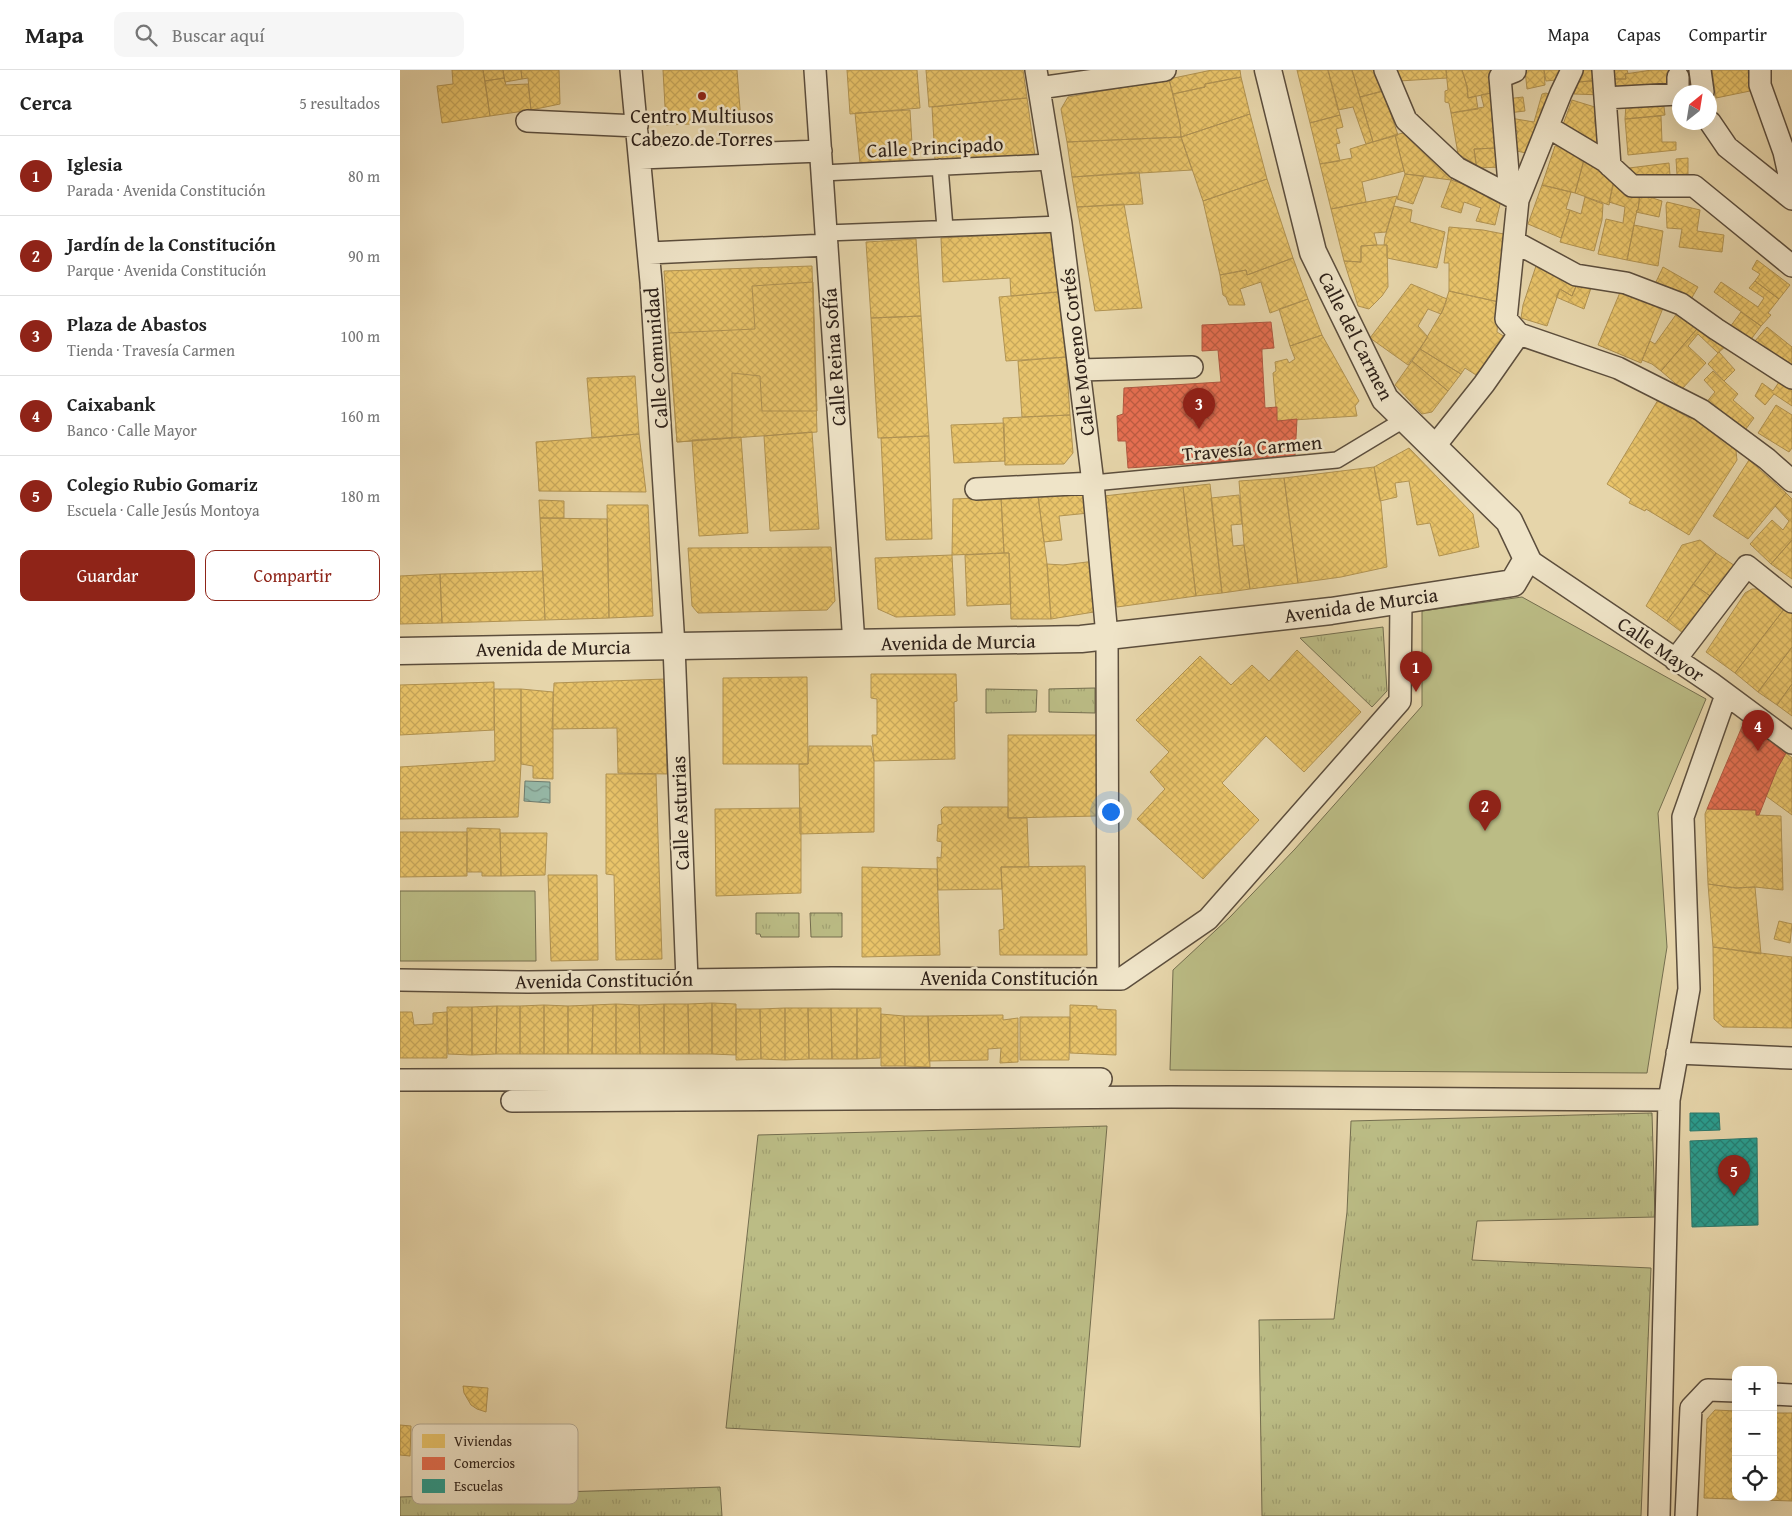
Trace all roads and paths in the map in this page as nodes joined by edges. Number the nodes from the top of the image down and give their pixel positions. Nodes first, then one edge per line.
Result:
1 (631, 70) edge
2 (815, 70) edge
3 (1165, 70) edge
4 (1268, 70) edge
5 (1385, 70) edge
6 (1572, 70) edge
7 (1602, 70) edge
8 (1700, 70) edge
9 (1760, 70) edge
10 (1515, 71) dead end
11 (1678, 77) dead end
12 (1038, 79) edge
13 (1702, 85) edge
14 (1605, 98) junction
15 (526, 121) dead end
16 (637, 126) junction
17 (1548, 127) junction
18 (1715, 130) edge
19 (820, 151) junction
20 (640, 158) junction
21 (1050, 162) junction
22 (1610, 166) junction
23 (940, 167) junction
24 (822, 172) junction
25 (1792, 188) edge
26 (1514, 198) junction
27 (1792, 199) edge
28 (1062, 224) junction
29 (946, 228) junction
30 (826, 239) junction
31 (1515, 242) junction
32 (649, 253) junction
33 (1792, 266) edge
34 (1519, 334) junction
35 (1192, 367) dead end
36 (1079, 370) junction
37 (1792, 378) edge
38 (1405, 419) junction
39 (1434, 447) junction
40 (1792, 482) edge
41 (1093, 483) junction
42 (976, 489) dead end
43 (1527, 559) junction
44 (1401, 600) junction
45 (1792, 602) edge
46 (1107, 636) junction
47 (854, 644) junction
48 (674, 646) junction
49 (400, 651) edge
50 (1675, 660) junction
51 (1726, 695) junction
52 (1792, 744) edge
53 (1108, 978) junction
54 (400, 980) edge
55 (687, 980) junction
56 (1677, 1054) junction
57 (1792, 1058) edge
58 (1101, 1079) dead end
59 (400, 1080) edge
60 (512, 1100) dead end
61 (1669, 1100) junction
62 (1732, 1391) edge
63 (1777, 1394) edge
64 (1792, 1395) edge
65 (1659, 1516) edge
66 (1686, 1516) edge

1 - 16 street, Calle Comunidad
2 - 19 street, Calle Reina Sofía
3 - 12 street
4 - 38 street, Calle del Carmen
5 - 26 street
6 - 17 street
7 - 14 street
8 - 13 street
9 - 25 street
10 - 26 street
11 - 14 street
12 - 21 street, Calle Moreno Cortés
14 - 22 street
15 - 16 street
16 - 20 street, Calle Comunidad
17 - 22 street
17 - 26 street
18 - 27 street
19 - 20 street
19 - 24 street, Calle Reina Sofía
20 - 32 street, Calle Comunidad
21 - 23 street, Calle Principado
21 - 28 street, Calle Moreno Cortés
22 - 33 street
23 - 24 street, Calle Principado
23 - 29 street
24 - 30 street, Calle Reina Sofía
26 - 31 street
28 - 29 street
28 - 36 street, Calle Moreno Cortés
29 - 30 street
30 - 32 street
30 - 47 street, Calle Reina Sofía
31 - 34 street
31 - 37 street
32 - 48 street, Calle Comunidad
34 - 39 street
34 - 40 street
35 - 36 street
36 - 41 street, Calle Moreno Cortés
38 - 39 street, Calle del Carmen
38 - 41 street, Travesía Carmen
39 - 43 street, Calle del Carmen
41 - 42 street
41 - 46 street, Calle Moreno Cortés
43 - 44 street, Avenida de Murcia
43 - 50 street, Calle Mayor
44 - 46 street, Avenida de Murcia
44 - 53 street, Avenida Constitución
45 - 50 street
46 - 47 street, Avenida de Murcia
46 - 53 street, Calle Moreno Cortés
47 - 48 street, Avenida de Murcia
48 - 49 street, Avenida de Murcia
48 - 55 street, Calle Asturias
50 - 51 street, Calle Mayor
51 - 52 street, Calle Mayor
51 - 56 street
53 - 55 street, Avenida Constitución
54 - 55 street, Avenida Constitución
56 - 57 street
56 - 61 street
58 - 59 street
60 - 61 street
61 - 65 street
62 - 66 street
63 - 64 street

